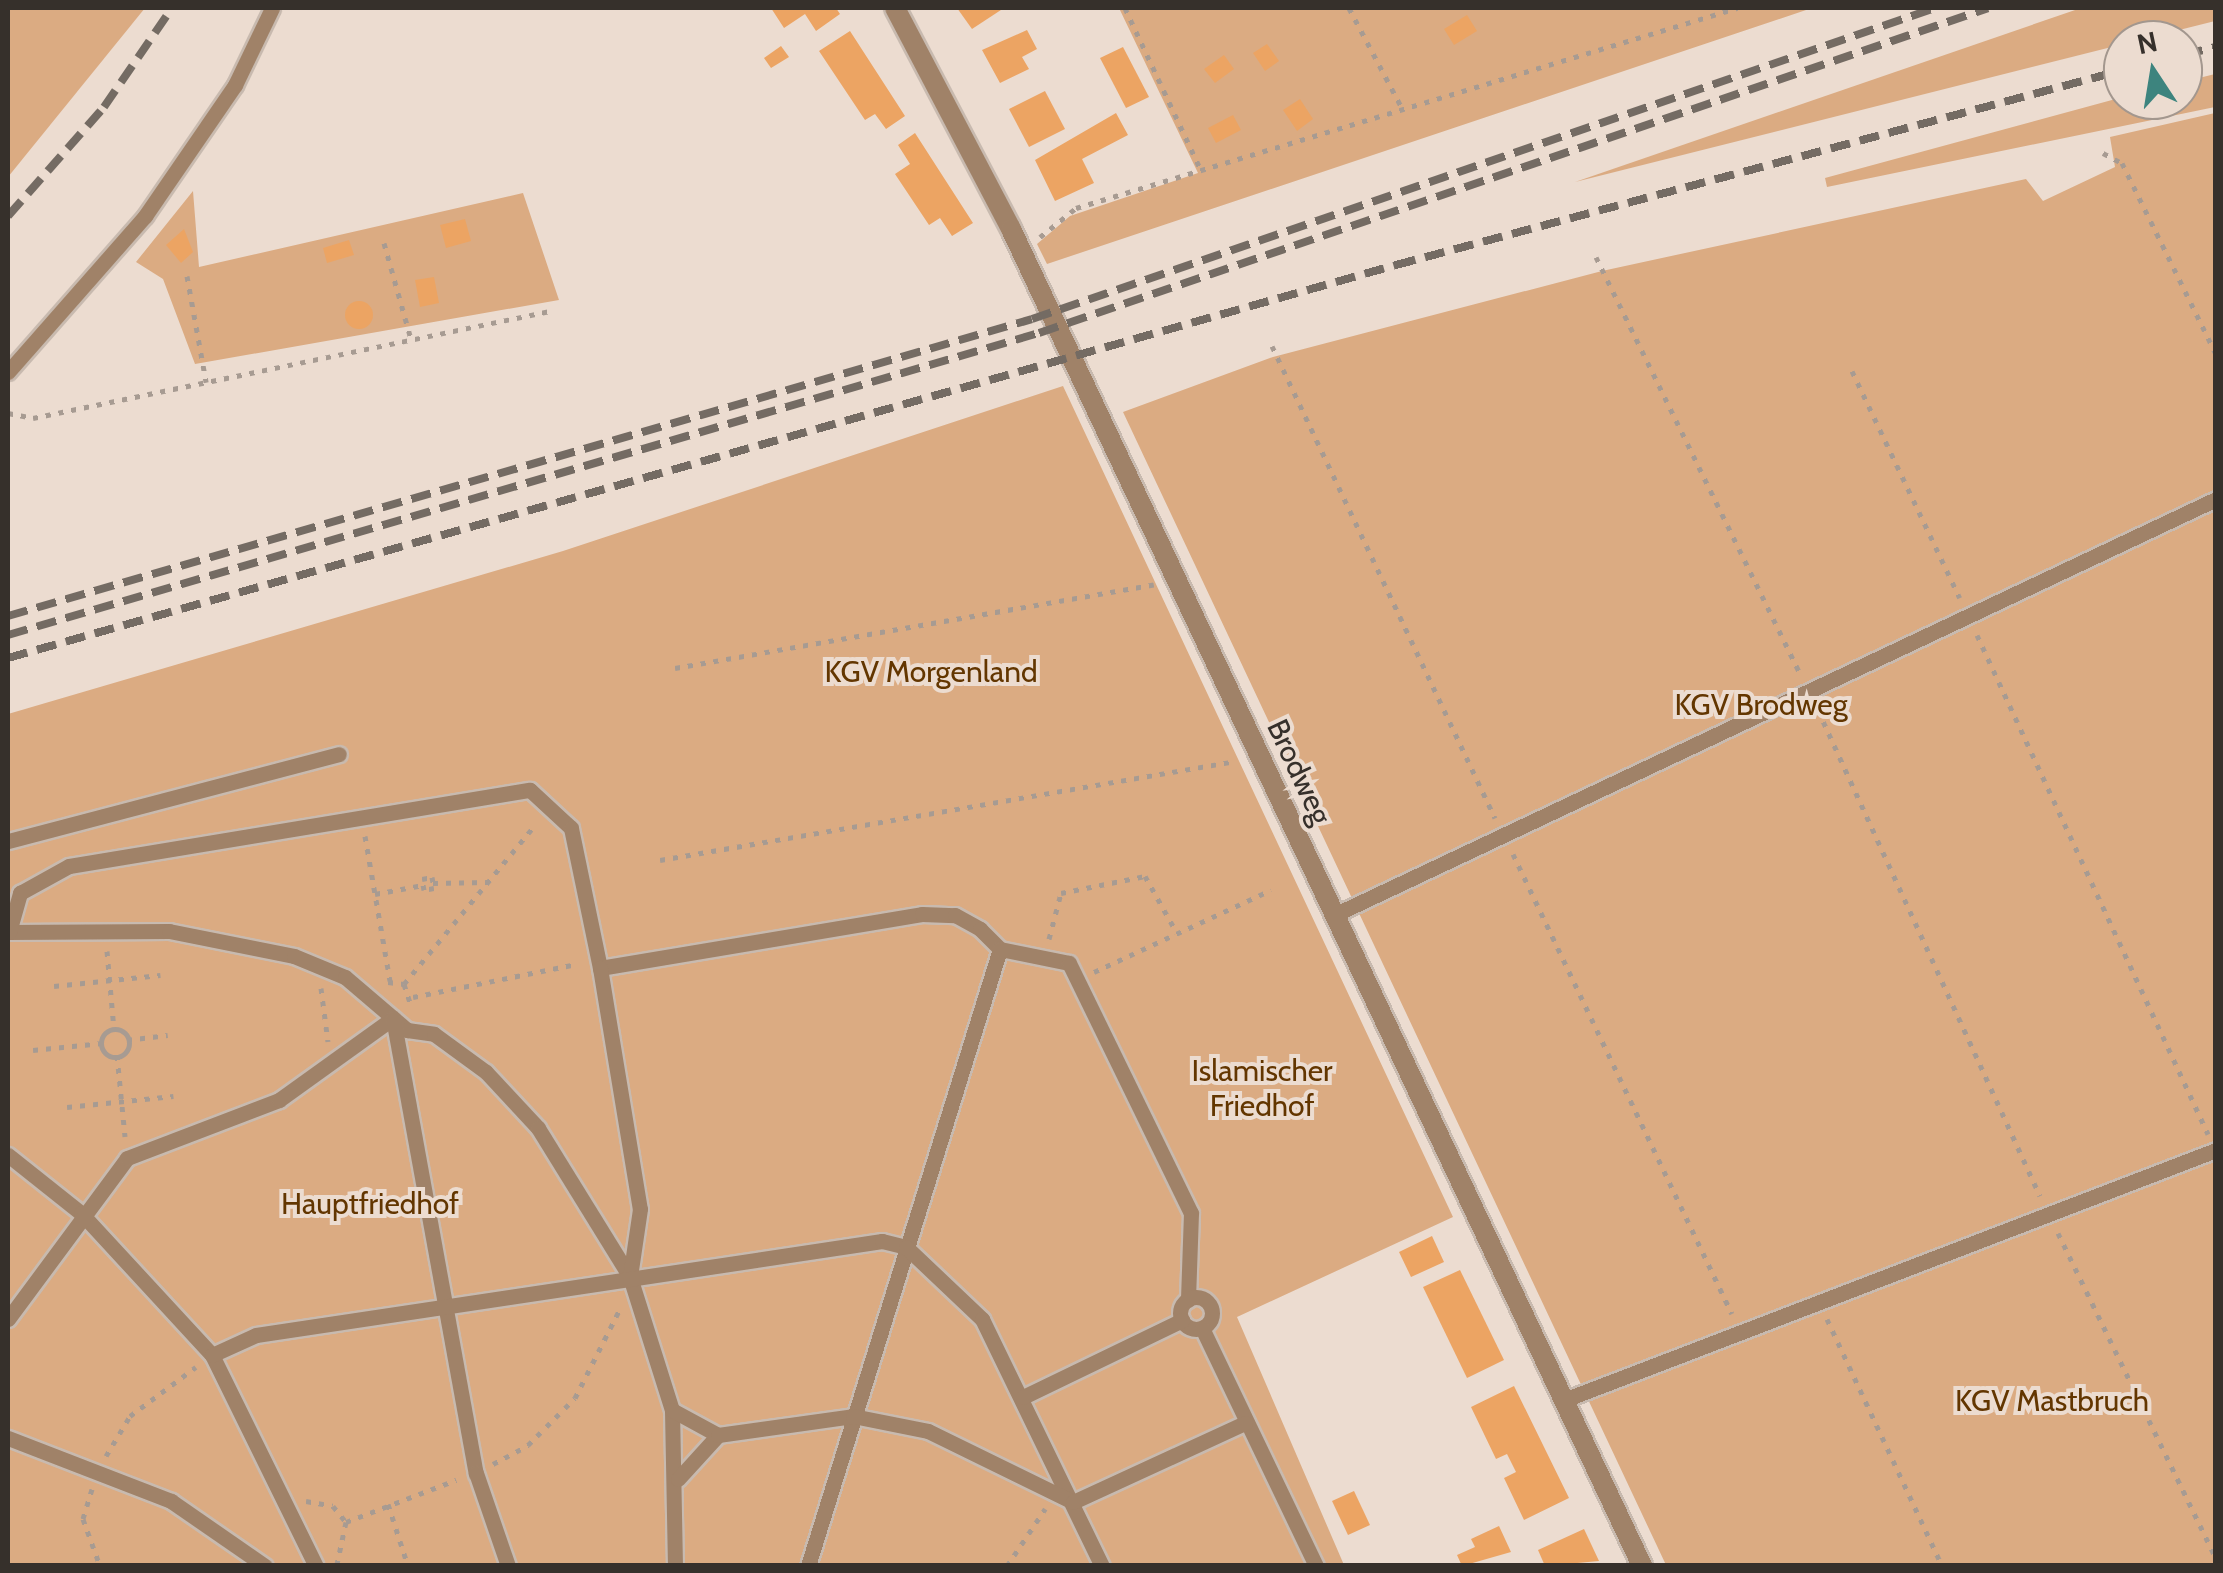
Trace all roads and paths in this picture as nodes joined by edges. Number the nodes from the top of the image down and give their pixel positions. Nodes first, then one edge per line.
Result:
1 (272, 8) edge
2 (894, 8) edge
3 (1125, 8) edge
4 (1349, 8) edge
5 (1737, 8) edge
6 (1404, 110) junction
7 (2103, 152) dead end
8 (1201, 170) junction
9 (384, 243) dead end
10 (1020, 246) junction
11 (1596, 256) dead end
12 (187, 276) dead end
13 (550, 311) dead end
14 (411, 339) junction
15 (2216, 354) edge
16 (1852, 371) dead end
17 (8, 372) edge
18 (206, 382) junction
19 (8, 412) edge
20 (2216, 499) edge
21 (1176, 580) junction
22 (1968, 616) junction
23 (675, 668) dead end
24 (1809, 691) junction
25 (339, 754) dead end
26 (1259, 758) junction
27 (554, 804) junction
28 (361, 816) junction
29 (8, 842) edge
30 (660, 860) dead end
31 (488, 882) junction
32 (1272, 890) dead end
33 (375, 894) junction
34 (1334, 916) junction
35 (105, 928) junction
36 (8, 932) edge
37 (1178, 934) junction
38 (1000, 949) junction
39 (1046, 952) junction
40 (600, 964) junction
41 (318, 966) junction
42 (160, 975) dead end
43 (110, 980) junction
44 (1078, 980) junction
45 (390, 981) dead end
46 (404, 984) dead end
47 (54, 986) dead end
48 (413, 996) dead end
49 (392, 1018) junction
50 (114, 1030) junction
51 (168, 1035) dead end
52 (126, 1040) junction
53 (102, 1043) junction
54 (33, 1050) dead end
55 (116, 1055) junction
56 (331, 1065) junction
57 (174, 1096) dead end
58 (121, 1102) junction
59 (67, 1107) dead end
60 (2215, 1150) edge
61 (8, 1154) edge
62 (127, 1158) junction
63 (81, 1213) junction
64 (2049, 1214) junction
65 (906, 1248) junction
66 (630, 1276) junction
67 (1188, 1300) junction
68 (1230, 1302) dead end
69 (1820, 1303) junction
70 (445, 1306) junction
71 (1212, 1309) junction
72 (8, 1319) edge
73 (1182, 1320) junction
74 (1202, 1328) junction
75 (212, 1355) junction
76 (1023, 1396) junction
77 (1564, 1400) junction
78 (672, 1410) junction
79 (853, 1416) junction
80 (1245, 1424) junction
81 (718, 1435) junction
82 (8, 1438) edge
83 (101, 1469) junction
84 (476, 1473) junction
85 (678, 1479) junction
86 (1055, 1494) junction
87 (1073, 1502) junction
88 (293, 1504) junction
89 (388, 1504) junction
90 (346, 1522) junction
91 (2216, 1559) edge
92 (100, 1566) edge
93 (265, 1566) edge
94 (316, 1566) edge
95 (336, 1566) edge
96 (408, 1566) edge
97 (508, 1566) edge
98 (676, 1566) edge
99 (808, 1566) edge
100 (1008, 1566) edge
101 (1102, 1566) edge
102 (1316, 1566) edge
103 (1642, 1566) edge
104 (1942, 1566) edge

1 - 17 lane
2 - 10 street, Brodweg
3 - 8 path
4 - 6 path
5 - 6 path
6 - 8 path
7 - 15 path
8 - 10 path
9 - 14 path
10 - 21 street, Brodweg
11 - 24 path
12 - 18 path
13 - 14 path
14 - 18 path
16 - 22 path
18 - 19 path
20 - 22 lane
21 - 23 path
21 - 26 street, Brodweg
22 - 24 lane
22 - 60 path
24 - 34 lane
24 - 64 path
25 - 29 lane
26 - 30 path
26 - 34 street, Brodweg
27 - 28 lane
27 - 31 path
27 - 40 lane
28 - 33 path
28 - 36 lane
31 - 33 path
31 - 46 path
32 - 37 path
33 - 45 path
34 - 77 street, Brodweg
35 - 36 lane
35 - 41 lane
35 - 43 path
37 - 39 path
37 - 44 path
38 - 39 lane
38 - 40 lane
38 - 65 lane
39 - 44 lane
40 - 48 path
40 - 66 lane
41 - 49 lane
41 - 56 path
42 - 43 path
43 - 47 path
43 - 50 path
44 - 67 lane
49 - 56 lane
49 - 66 lane
49 - 70 lane
50 - 52 path
50 - 53 path
51 - 52 path
52 - 55 path
53 - 54 path
53 - 55 path
55 - 58 path
56 - 62 lane
57 - 58 path
58 - 59 path
58 - 62 path
60 - 64 lane
61 - 63 lane
62 - 63 lane
63 - 72 lane
63 - 75 lane
64 - 69 lane
64 - 91 path
65 - 66 lane
65 - 76 lane
65 - 79 lane
66 - 70 lane
66 - 78 lane
66 - 84 path
67 - 71 lane
67 - 73 lane
68 - 71 lane
69 - 77 lane
69 - 104 path
70 - 75 lane
70 - 84 lane
71 - 74 lane
73 - 74 lane
73 - 76 lane
74 - 80 lane
75 - 83 path
75 - 88 lane
76 - 87 lane
77 - 103 street, Brodweg
78 - 81 lane
78 - 85 lane
79 - 81 lane
79 - 86 lane
79 - 99 lane
80 - 87 lane
80 - 102 lane
81 - 85 lane
82 - 83 lane
83 - 92 path
83 - 93 lane
84 - 89 path
84 - 97 lane
85 - 98 lane
86 - 87 lane
86 - 100 path
87 - 101 lane
88 - 90 path
88 - 94 lane
89 - 90 path
89 - 96 path
90 - 95 path

